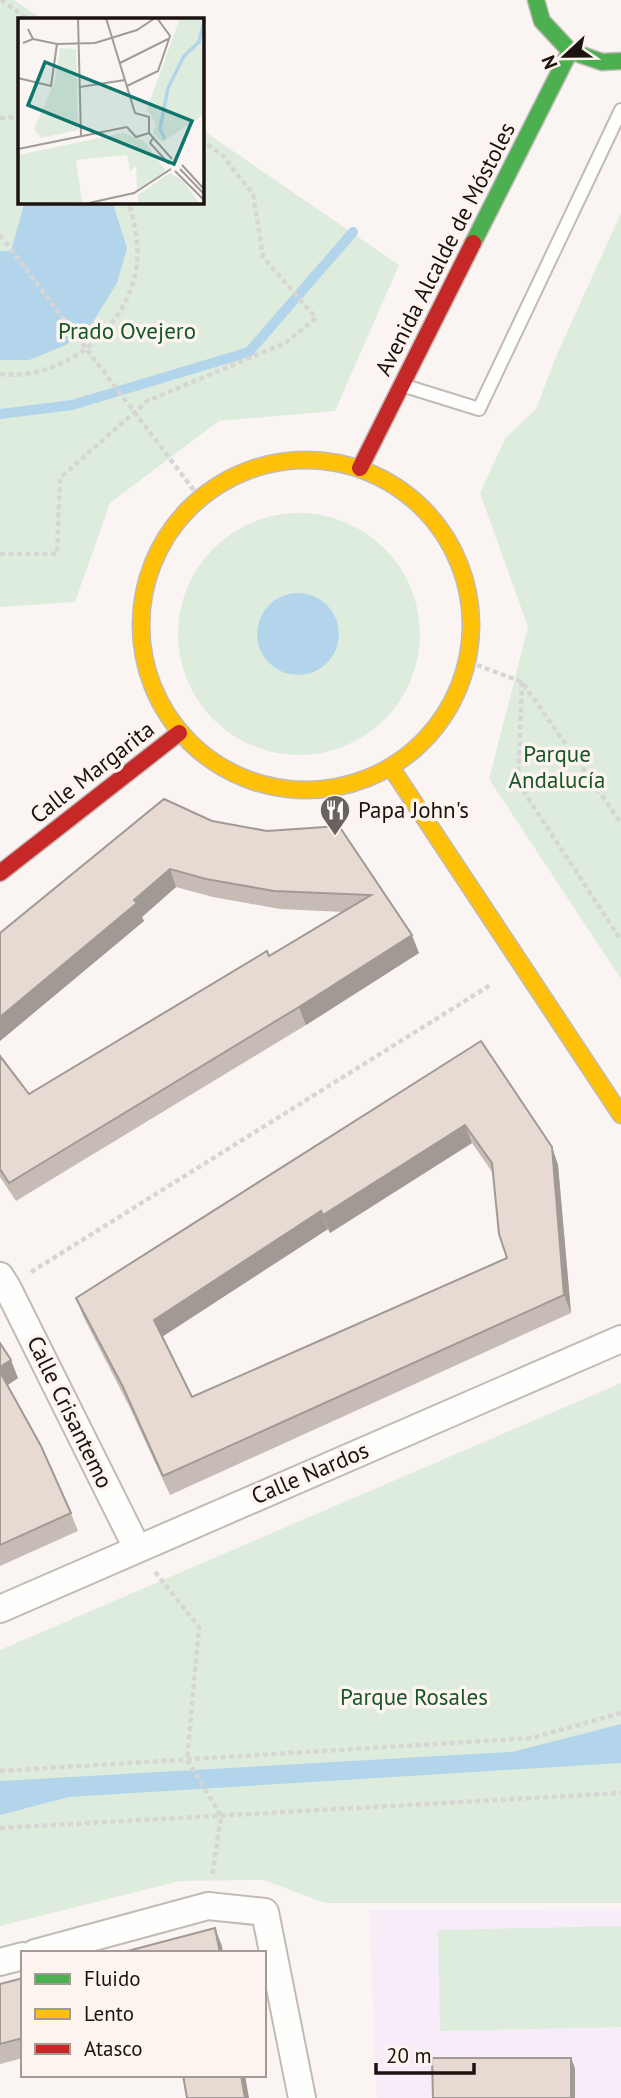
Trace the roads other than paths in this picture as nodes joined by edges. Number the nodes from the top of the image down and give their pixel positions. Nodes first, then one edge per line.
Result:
1 (536, 0) edge
2 (570, 51) junction
3 (621, 61) edge
4 (621, 110) edge
5 (402, 385) junction
6 (360, 468) junction
7 (179, 733) junction
8 (392, 769) junction
9 (0, 873) edge
10 (621, 1115) edge
11 (4, 1282) edge
12 (621, 1339) edge
13 (137, 1548) junction
14 (0, 1609) edge
15 (42, 1951) edge
16 (21, 1957) edge
17 (0, 1962) edge
18 (302, 2098) edge

1 - 2 street
2 - 3 street
2 - 5 street, Avenida Alcalde de Móstoles
4 - 5 lane
5 - 6 street, Avenida Alcalde de Móstoles
6 - 7 street
6 - 8 street
7 - 8 street
7 - 9 street, Calle Margarita
8 - 10 street
11 - 13 street, Calle Crisantemo
12 - 13 street, Calle Nardos
13 - 14 street, Calle Nardos
15 - 18 street
16 - 17 street

